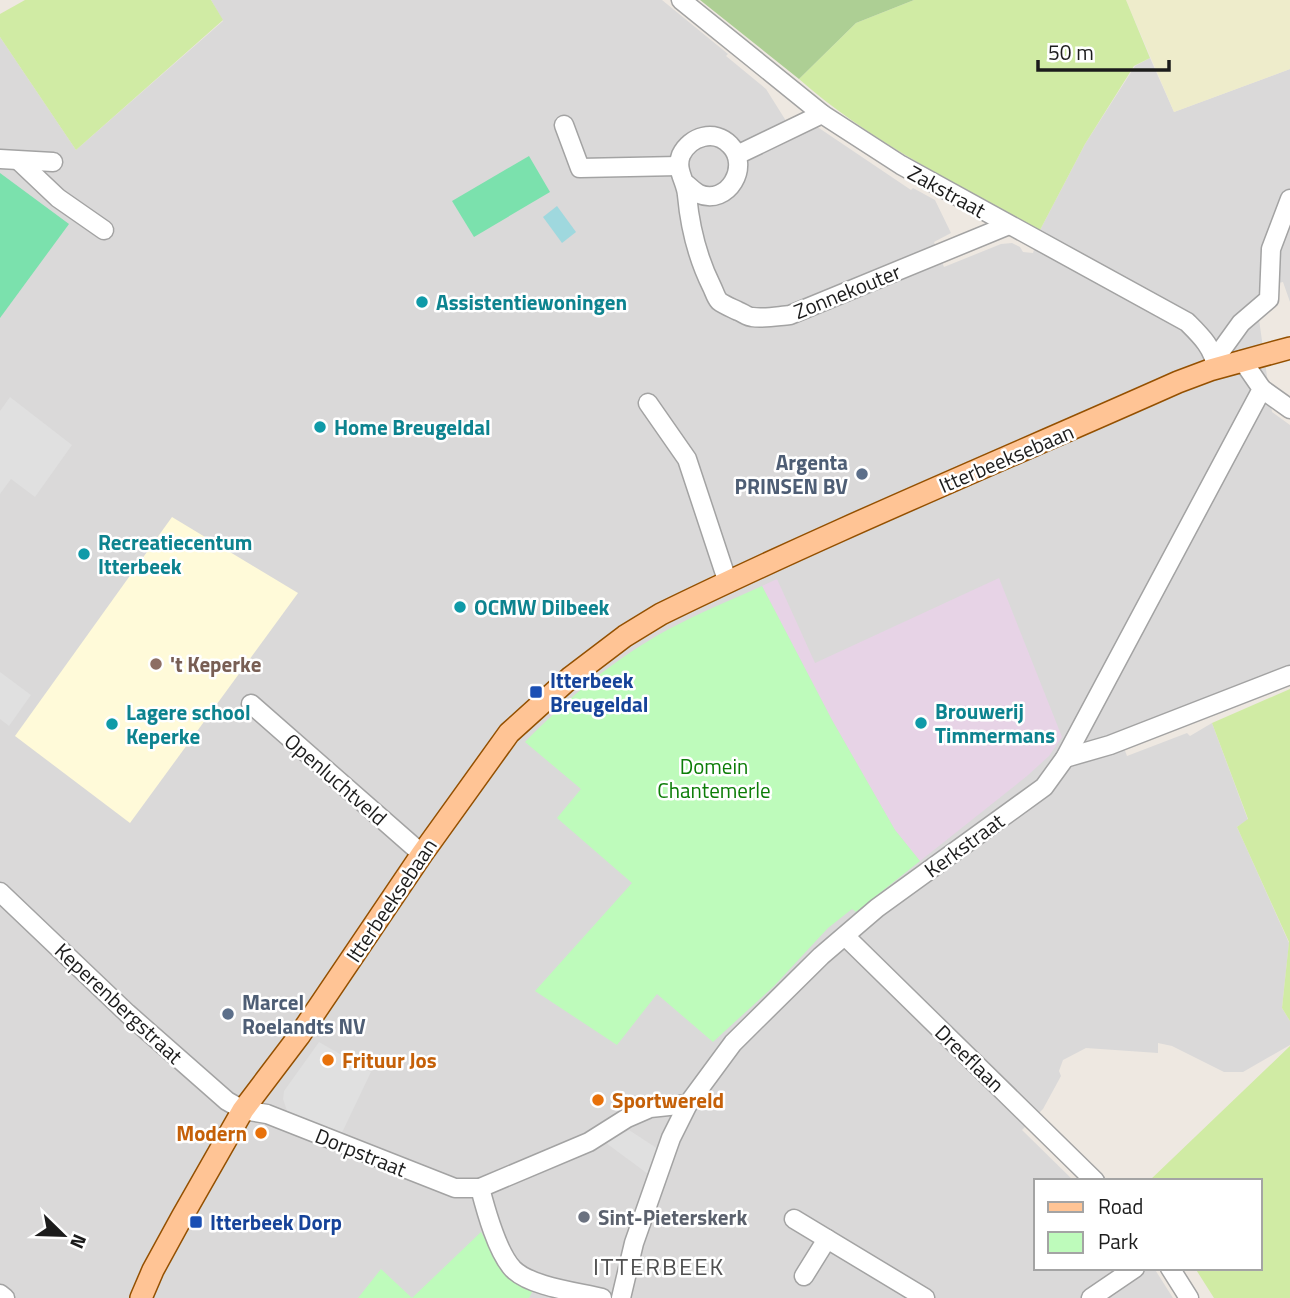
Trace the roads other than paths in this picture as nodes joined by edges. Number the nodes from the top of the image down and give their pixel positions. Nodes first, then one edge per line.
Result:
1 (681, 0) edge
2 (822, 114) junction
3 (564, 125) dead end
4 (737, 155) junction
5 (0, 159) edge
6 (20, 162) junction
7 (53, 162) dead end
8 (679, 166) junction
9 (686, 184) junction
10 (1290, 200) edge
11 (1009, 225) junction
12 (104, 230) dead end
13 (1290, 348) edge
14 (1242, 360) junction
15 (1216, 363) junction
16 (1262, 389) junction
17 (648, 404) dead end
18 (1290, 409) edge
19 (728, 583) junction
20 (1290, 675) edge
21 (251, 704) dead end
22 (1065, 758) junction
23 (422, 854) junction
24 (0, 892) edge
25 (845, 936) junction
26 (688, 1104) junction
27 (243, 1110) junction
28 (1093, 1179) edge
29 (480, 1188) junction
30 (794, 1219) dead end
31 (827, 1239) junction
32 (1132, 1270) edge
33 (1171, 1270) edge
34 (804, 1276) dead end
35 (0, 1294) edge
36 (919, 1296) edge
37 (5, 1298) edge
38 (141, 1298) edge
39 (602, 1298) edge
40 (621, 1298) edge
41 (1091, 1298) edge
42 (1189, 1298) edge

1 - 2 street, Zakstraat
2 - 4 street
2 - 11 street, Zakstraat
3 - 8 street
4 - 8 street
4 - 9 street
5 - 6 street
6 - 7 street
6 - 12 street
8 - 9 street, Zonnekouter
9 - 11 street, Zonnekouter
10 - 15 street
11 - 15 street, Zakstraat
13 - 14 main road, Itterbeeksebaan
14 - 15 main road, Itterbeeksebaan
14 - 16 street
15 - 19 main road, Itterbeeksebaan
16 - 18 street
16 - 22 street, Kerkstraat
17 - 19 street
19 - 23 main road, Itterbeeksebaan
20 - 22 street
21 - 23 street, Openluchtveld
22 - 25 street, Kerkstraat
23 - 27 main road, Itterbeeksebaan
24 - 27 street, Keperenbergstraat
25 - 26 street, Kerkstraat
25 - 28 street, Dreeflaan
26 - 29 street, Dorpstraat
26 - 40 street, Kerkstraat
27 - 29 street, Dorpstraat
27 - 38 main road, Itterbeeksebaan
29 - 39 street
30 - 31 street
31 - 34 street
31 - 36 street
32 - 41 street
33 - 42 street
35 - 37 street

